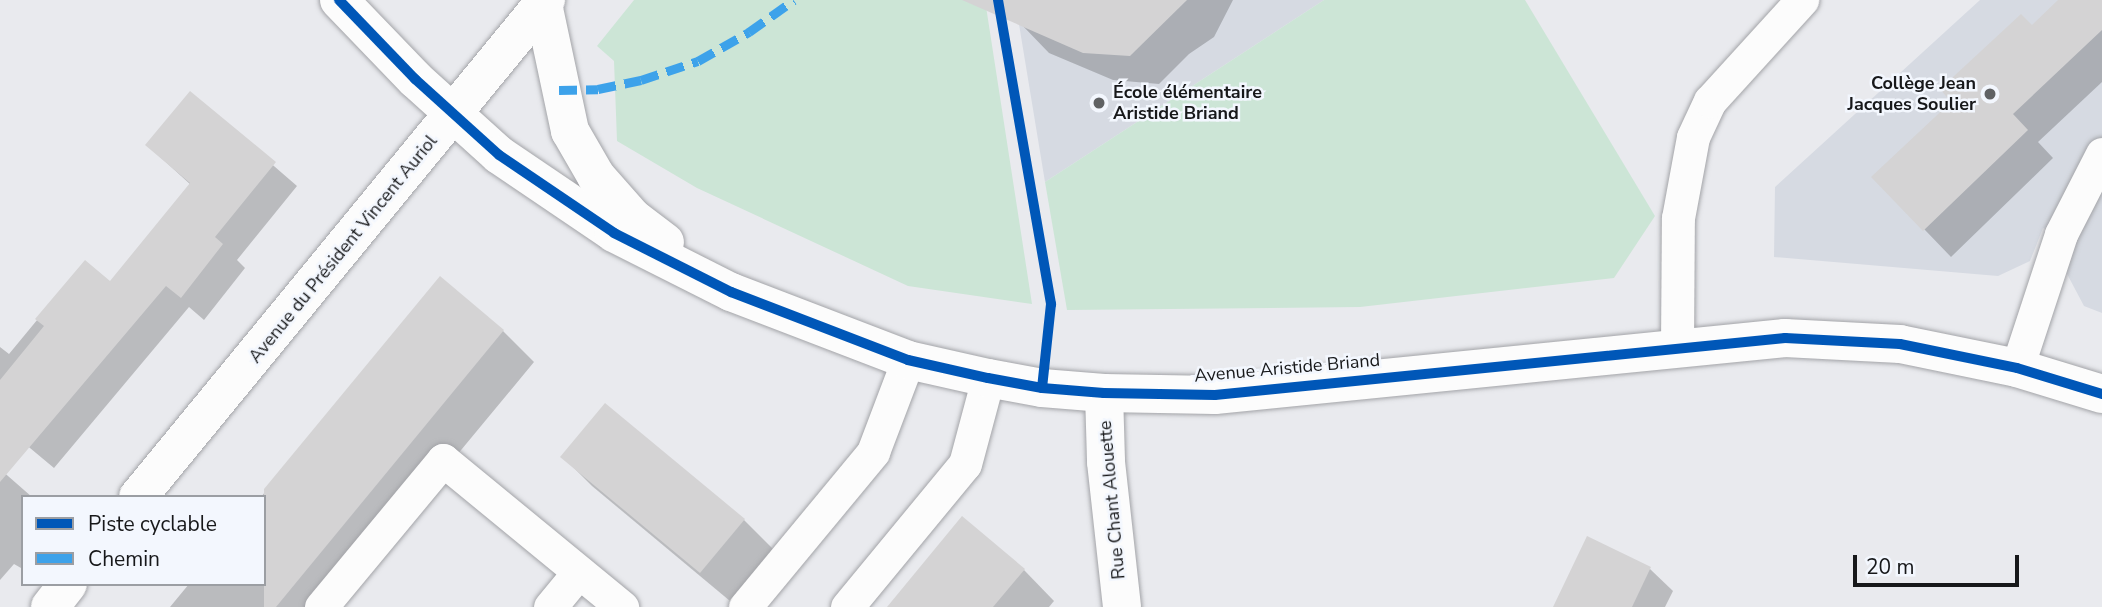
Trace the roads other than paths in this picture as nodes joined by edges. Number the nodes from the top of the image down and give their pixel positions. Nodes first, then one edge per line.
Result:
1 (339, 0) edge
2 (1802, 0) edge
3 (545, 2) edge
4 (453, 114) junction
5 (2102, 154) edge
6 (731, 292) junction
7 (1677, 347) junction
8 (908, 360) junction
9 (2017, 368) junction
10 (988, 378) junction
11 (1104, 393) junction
12 (2102, 394) edge
13 (140, 495) edge
14 (579, 572) junction
15 (66, 586) edge
16 (50, 607) edge
17 (321, 607) edge
18 (550, 607) edge
19 (622, 607) edge
20 (745, 607) edge
21 (846, 607) edge
22 (1122, 607) edge

1 - 4 main road, Avenue Aristide Briand
2 - 7 lane
3 - 4 main road, Avenue du Président Vincent Auriol
3 - 6 main road
4 - 6 main road, Avenue Aristide Briand
4 - 13 main road, Avenue du Président Vincent Auriol
5 - 9 lane
6 - 8 main road, Avenue Aristide Briand
7 - 9 main road, Avenue Aristide Briand
7 - 11 main road, Avenue Aristide Briand
8 - 10 main road, Avenue Aristide Briand
8 - 20 lane
9 - 12 main road, Avenue Aristide Briand
10 - 11 main road, Avenue Aristide Briand
10 - 21 lane
11 - 22 main road, Rue Chant Alouette
14 - 17 lane
14 - 18 lane
14 - 19 lane
15 - 16 main road

